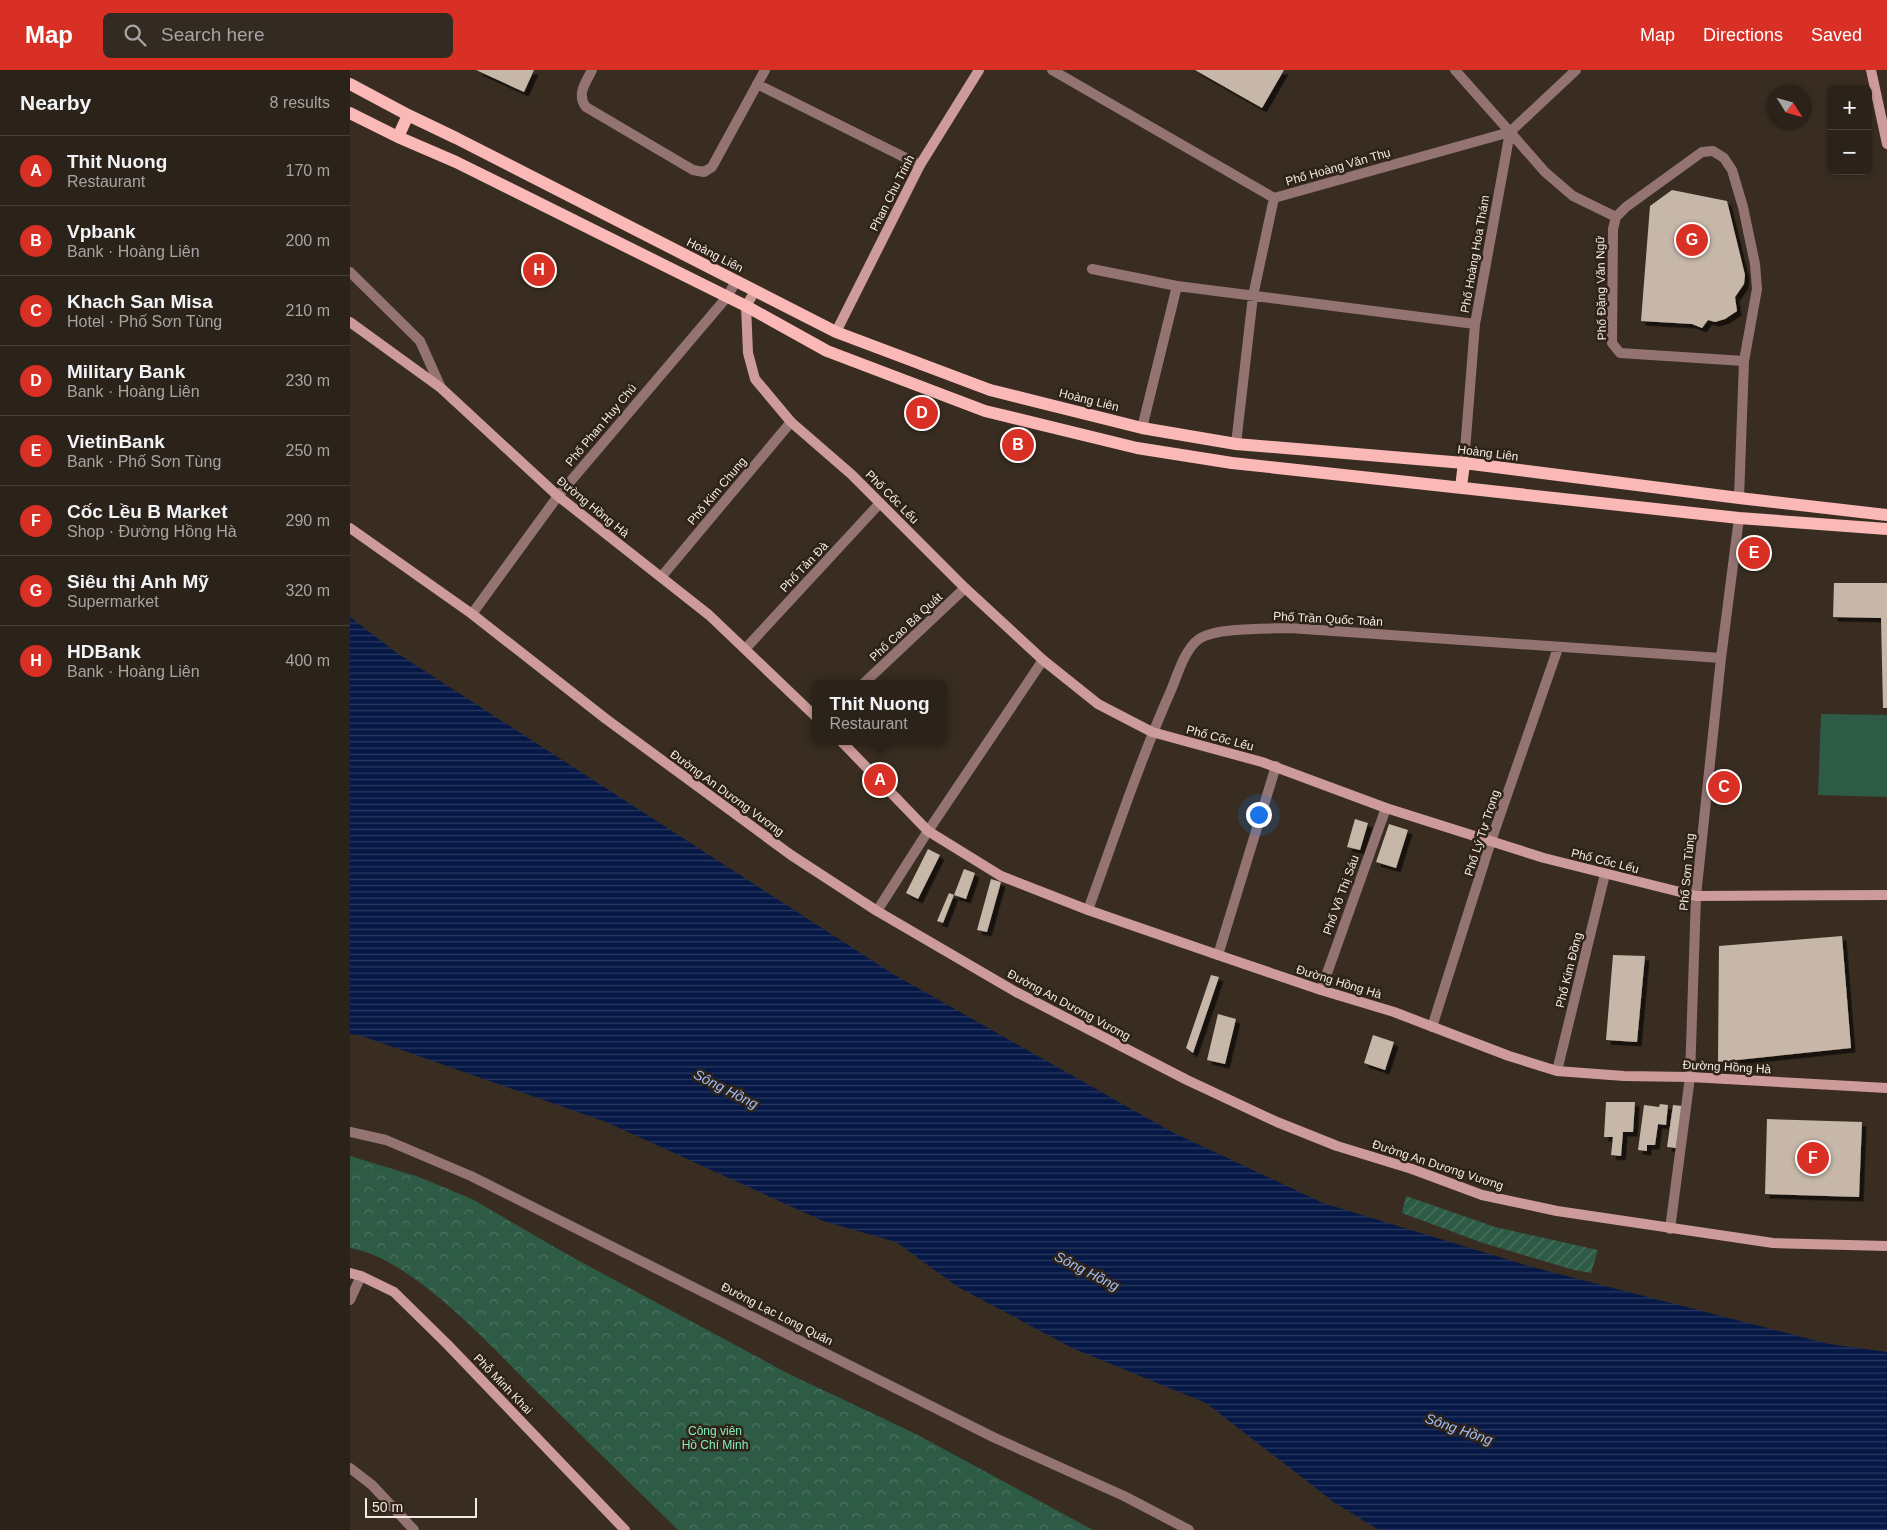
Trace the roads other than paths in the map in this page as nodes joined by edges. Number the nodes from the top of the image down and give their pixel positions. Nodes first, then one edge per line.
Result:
1 (592, 70) edge
2 (765, 70) edge
3 (979, 70) edge
4 (1052, 70) edge
5 (1455, 70) edge
6 (1576, 70) edge
7 (1871, 70) edge
8 (350, 84) edge
9 (757, 84) junction
10 (350, 114) edge
11 (408, 115) junction
12 (1510, 132) junction
13 (398, 137) junction
14 (1887, 144) edge
15 (920, 165) junction
16 (1274, 198) junction
17 (1616, 217) junction
18 (1092, 268) dead end
19 (350, 272) edge
20 (736, 281) junction
21 (1177, 286) junction
22 (755, 291) junction
23 (1253, 296) junction
24 (727, 297) junction
25 (746, 306) junction
26 (350, 322) edge
27 (1474, 324) junction
28 (836, 332) junction
29 (827, 351) junction
30 (1744, 361) junction
31 (441, 388) junction
32 (791, 422) junction
33 (1142, 428) junction
34 (1236, 444) junction
35 (1232, 463) junction
36 (1464, 463) junction
37 (1461, 487) junction
38 (558, 496) junction
39 (1739, 498) junction
40 (880, 503) junction
41 (1887, 515) edge
42 (1739, 518) junction
43 (350, 528) edge
44 (1887, 529) edge
45 (662, 576) junction
46 (965, 588) junction
47 (472, 614) junction
48 (746, 648) junction
49 (1558, 648) junction
50 (1721, 658) junction
51 (1043, 660) junction
52 (868, 680) edge
53 (812, 712) edge
54 (1152, 732) junction
55 (845, 745) edge
56 (1276, 766) junction
57 (1386, 808) junction
58 (928, 831) junction
59 (1491, 841) junction
60 (1605, 874) junction
61 (1887, 895) edge
62 (1696, 896) junction
63 (877, 910) junction
64 (1088, 910) junction
65 (1218, 955) junction
66 (1321, 990) junction
67 (1432, 1027) junction
68 (1557, 1071) junction
69 (1690, 1077) junction
70 (1887, 1088) edge
71 (350, 1132) edge
72 (1670, 1229) junction
73 (1887, 1246) edge
74 (350, 1273) edge
75 (361, 1276) junction
76 (350, 1300) edge
77 (350, 1468) edge
78 (414, 1530) edge
79 (625, 1530) edge
80 (1188, 1530) edge

1 - 9 street
2 - 9 street
3 - 15 street, Phan Chu Trinh
4 - 16 street, Phố Hoàng Văn Thụ
5 - 12 street
6 - 12 street, Phố Hoàng Văn Thụ
7 - 14 street
8 - 11 main road, Hoàng Liên
9 - 15 street
10 - 13 main road
11 - 13 main road
11 - 20 main road, Hoàng Liên
12 - 16 street, Phố Hoàng Văn Thụ
12 - 17 street
12 - 27 street, Phố Hoàng Hoa Thám
13 - 24 main road
15 - 28 street, Phan Chu Trinh
16 - 23 street
17 - 30 street, Phố Đặng Văn Ngữ
17 - 30 street
18 - 21 street
19 - 31 street
20 - 22 main road, Hoàng Liên
20 - 24 street, Phố Phan Huy Chú
21 - 23 street
21 - 33 street
22 - 25 street
22 - 28 main road, Hoàng Liên
23 - 27 street
23 - 34 street
24 - 25 main road
24 - 38 street, Phố Phan Huy Chú
25 - 29 main road
25 - 32 street, Phố Cốc Lếu
26 - 31 street, Đường Hồng Hà
27 - 36 street, Phố Hoàng Hoa Thám
28 - 29 main road
28 - 33 main road, Hoàng Liên
29 - 35 main road
30 - 39 street
31 - 38 street, Đường Hồng Hà
32 - 40 street, Phố Cốc Lếu
32 - 45 street, Phố Kim Chung
33 - 34 main road, Hoàng Liên
34 - 35 main road
34 - 36 main road, Hoàng Liên
35 - 37 main road
36 - 37 main road
36 - 39 main road, Hoàng Liên
37 - 42 main road
38 - 45 street, Đường Hồng Hà
38 - 47 street, Phố Phan Huy Chú
39 - 41 main road, Hoàng Liên
39 - 42 main road
40 - 46 street, Phố Cốc Lếu
40 - 48 street, Phố Tản Đà
42 - 44 main road
42 - 50 street, Phố Sơn Tùng
43 - 47 street, Đường An Dương Vương
45 - 48 street, Đường Hồng Hà
46 - 51 street, Phố Cốc Lếu
46 - 52 street, Phố Cao Bá Quát
47 - 63 street, Đường An Dương Vương
48 - 53 street, Đường Hồng Hà
49 - 50 street, Phố Trần Quốc Toản
49 - 54 street, Phố Trần Quốc Toản
49 - 59 street, Phố Lý Tự Trọng
50 - 62 street, Phố Sơn Tùng
51 - 54 street, Phố Cốc Lếu
51 - 58 street
54 - 56 street, Phố Cốc Lếu
54 - 64 street, Phố Trần Quốc Toản
55 - 58 street, Đường Hồng Hà
56 - 57 street, Phố Cốc Lếu
56 - 65 street
57 - 59 street, Phố Cốc Lếu
57 - 66 street, Phố Võ Thị Sáu
58 - 63 street
58 - 64 street, Đường Hồng Hà
59 - 60 street, Phố Cốc Lếu
59 - 67 street, Phố Lý Tự Trọng
60 - 62 street, Phố Cốc Lếu
60 - 68 street, Phố Kim Đồng
61 - 62 street, Phố Cốc Lếu
62 - 69 street, Phố Sơn Tùng
63 - 72 street, Đường An Dương Vương
64 - 65 street, Đường Hồng Hà
65 - 66 street, Đường Hồng Hà
66 - 67 street, Đường Hồng Hà
67 - 68 street, Đường Hồng Hà
68 - 69 street, Đường Hồng Hà
69 - 70 street, Đường Hồng Hà
69 - 72 street, Phố Sơn Tùng
71 - 80 street, Đường Lạc Long Quân
72 - 73 street, Đường An Dương Vương
74 - 75 street, Phỗ Minh Khai
75 - 76 street
75 - 79 street, Phỗ Minh Khai
77 - 78 street

